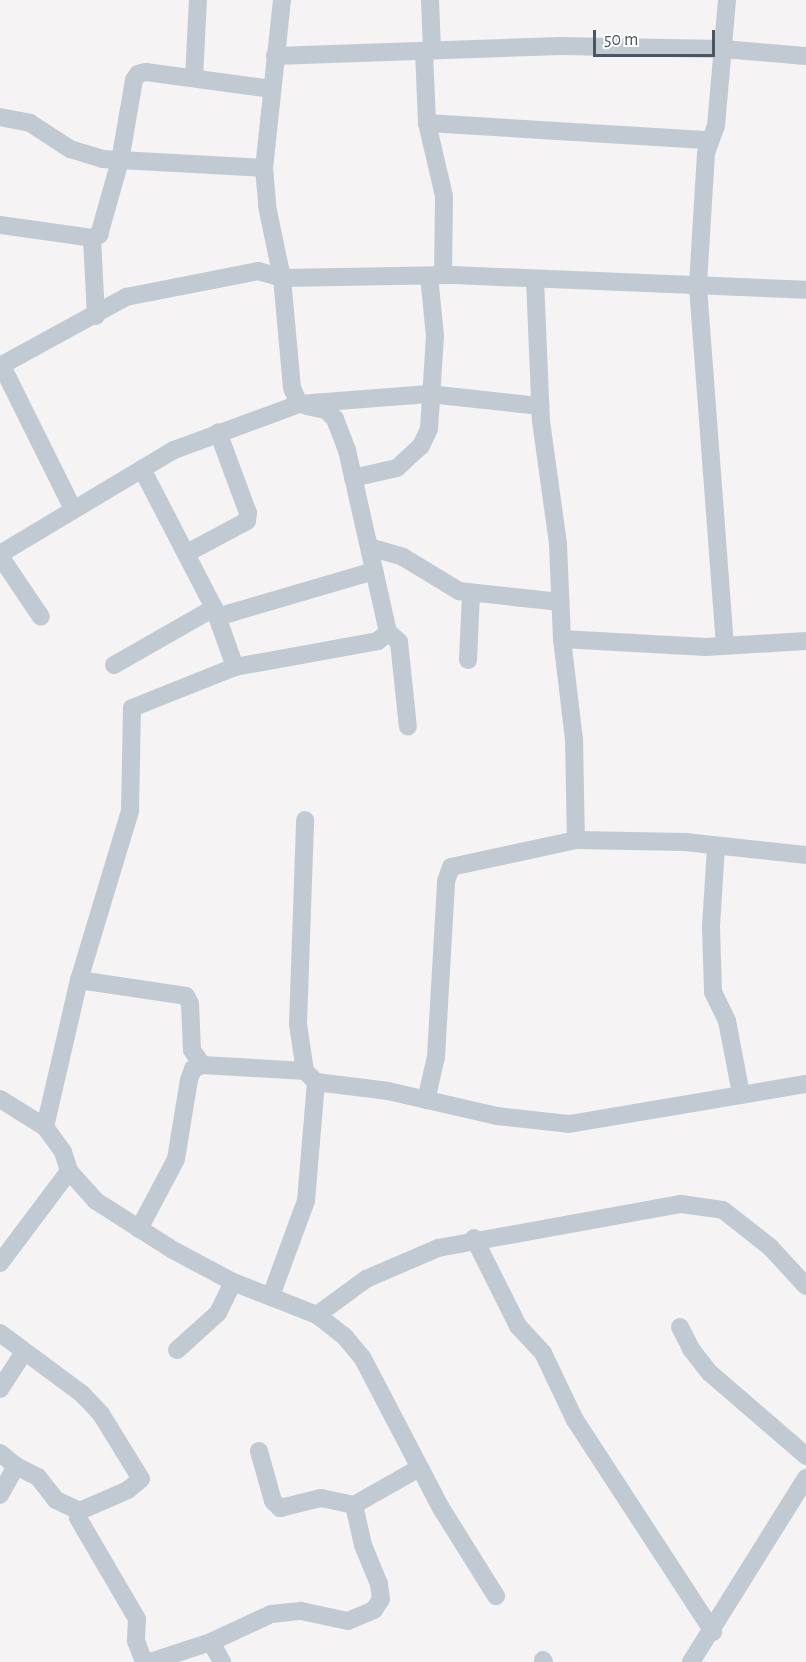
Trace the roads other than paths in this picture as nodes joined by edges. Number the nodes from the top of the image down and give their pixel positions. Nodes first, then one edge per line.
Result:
1 (198, 0) edge
2 (282, 0) edge
3 (430, 0) edge
4 (727, 0) edge
5 (723, 49) junction
6 (428, 51) junction
7 (275, 56) junction
8 (806, 56) edge
9 (194, 78) junction
10 (272, 89) junction
11 (0, 117) edge
12 (427, 123) junction
13 (708, 140) junction
14 (120, 161) junction
15 (264, 168) junction
16 (0, 225) edge
17 (92, 238) junction
18 (436, 275) junction
19 (282, 278) junction
20 (534, 279) junction
21 (698, 284) junction
22 (806, 290) edge
23 (96, 316) junction
24 (1, 366) edge
25 (429, 394) junction
26 (299, 404) junction
27 (540, 406) junction
28 (218, 432) junction
29 (142, 469) junction
30 (353, 478) junction
31 (73, 509) junction
32 (369, 547) junction
33 (187, 553) junction
34 (0, 555) edge
35 (374, 571) junction
36 (471, 593) junction
37 (560, 602) junction
38 (216, 612) junction
39 (42, 616) dead end
40 (388, 632) junction
41 (562, 639) junction
42 (806, 641) edge
43 (725, 645) junction
44 (468, 660) dead end
45 (114, 665) dead end
46 (235, 667) junction
47 (408, 727) dead end
48 (305, 820) dead end
49 (576, 840) junction
50 (716, 847) junction
51 (806, 855) edge
52 (79, 980) junction
53 (202, 1065) junction
54 (310, 1076) junction
55 (806, 1084) edge
56 (741, 1094) junction
57 (0, 1099) edge
58 (426, 1100) junction
59 (45, 1127) junction
60 (69, 1171) junction
61 (139, 1229) junction
62 (474, 1238) junction
63 (0, 1263) edge
64 (234, 1282) junction
65 (806, 1286) edge
66 (271, 1296) junction
67 (317, 1315) junction
68 (680, 1327) dead end
69 (0, 1333) edge
70 (177, 1350) dead end
71 (24, 1352) junction
72 (0, 1389) edge
73 (259, 1451) dead end
74 (0, 1453) edge
75 (806, 1456) edge
76 (16, 1466) junction
77 (419, 1468) junction
78 (806, 1478) edge
79 (0, 1495) edge
80 (354, 1504) junction
81 (80, 1511) junction
82 (496, 1596) dead end
83 (713, 1632) junction
84 (212, 1642) junction
85 (144, 1662) edge
86 (150, 1662) edge
87 (222, 1662) edge
88 (691, 1662) edge

1 - 9 street
2 - 7 street
3 - 6 street
4 - 5 street
5 - 6 street
5 - 8 street
5 - 13 street
6 - 7 street
6 - 12 street
7 - 10 street
9 - 10 street
9 - 14 street
10 - 15 street
11 - 14 street
12 - 13 street
12 - 18 street
13 - 21 street
14 - 15 street
14 - 17 street
15 - 19 street
16 - 17 street
17 - 23 street
18 - 19 street
18 - 20 street
18 - 25 street
19 - 23 street
19 - 26 street
20 - 21 street
20 - 27 street
21 - 22 street
21 - 43 street
23 - 24 street
24 - 31 street
25 - 26 street
25 - 27 street
25 - 30 street
26 - 28 street
26 - 30 street
27 - 37 street
28 - 29 street
28 - 33 street
29 - 31 street
29 - 33 street
30 - 32 street
31 - 34 street
32 - 35 street
32 - 36 street
33 - 38 street
34 - 39 street
35 - 38 street
35 - 40 street
36 - 37 street
36 - 44 street
37 - 41 street
38 - 45 street
38 - 46 street
40 - 46 street
40 - 47 street
41 - 43 street
41 - 49 street
42 - 43 street
46 - 52 street
48 - 54 street
49 - 50 street
49 - 58 street
50 - 51 street
50 - 56 street
52 - 53 street
52 - 59 street
53 - 54 street
53 - 61 street
54 - 58 street
54 - 66 street
55 - 56 street
56 - 58 street
57 - 59 street
59 - 60 street
60 - 61 street
60 - 63 street
61 - 64 street
62 - 65 street
62 - 67 street
62 - 83 street
64 - 66 street
64 - 70 street
66 - 67 street
67 - 77 street
68 - 75 street
69 - 71 street
71 - 72 street
71 - 81 street
73 - 80 street
74 - 76 street
76 - 79 street
76 - 81 street
77 - 80 street
77 - 82 street
78 - 83 street
80 - 84 street
81 - 85 street
83 - 88 street
84 - 86 street
84 - 87 street

